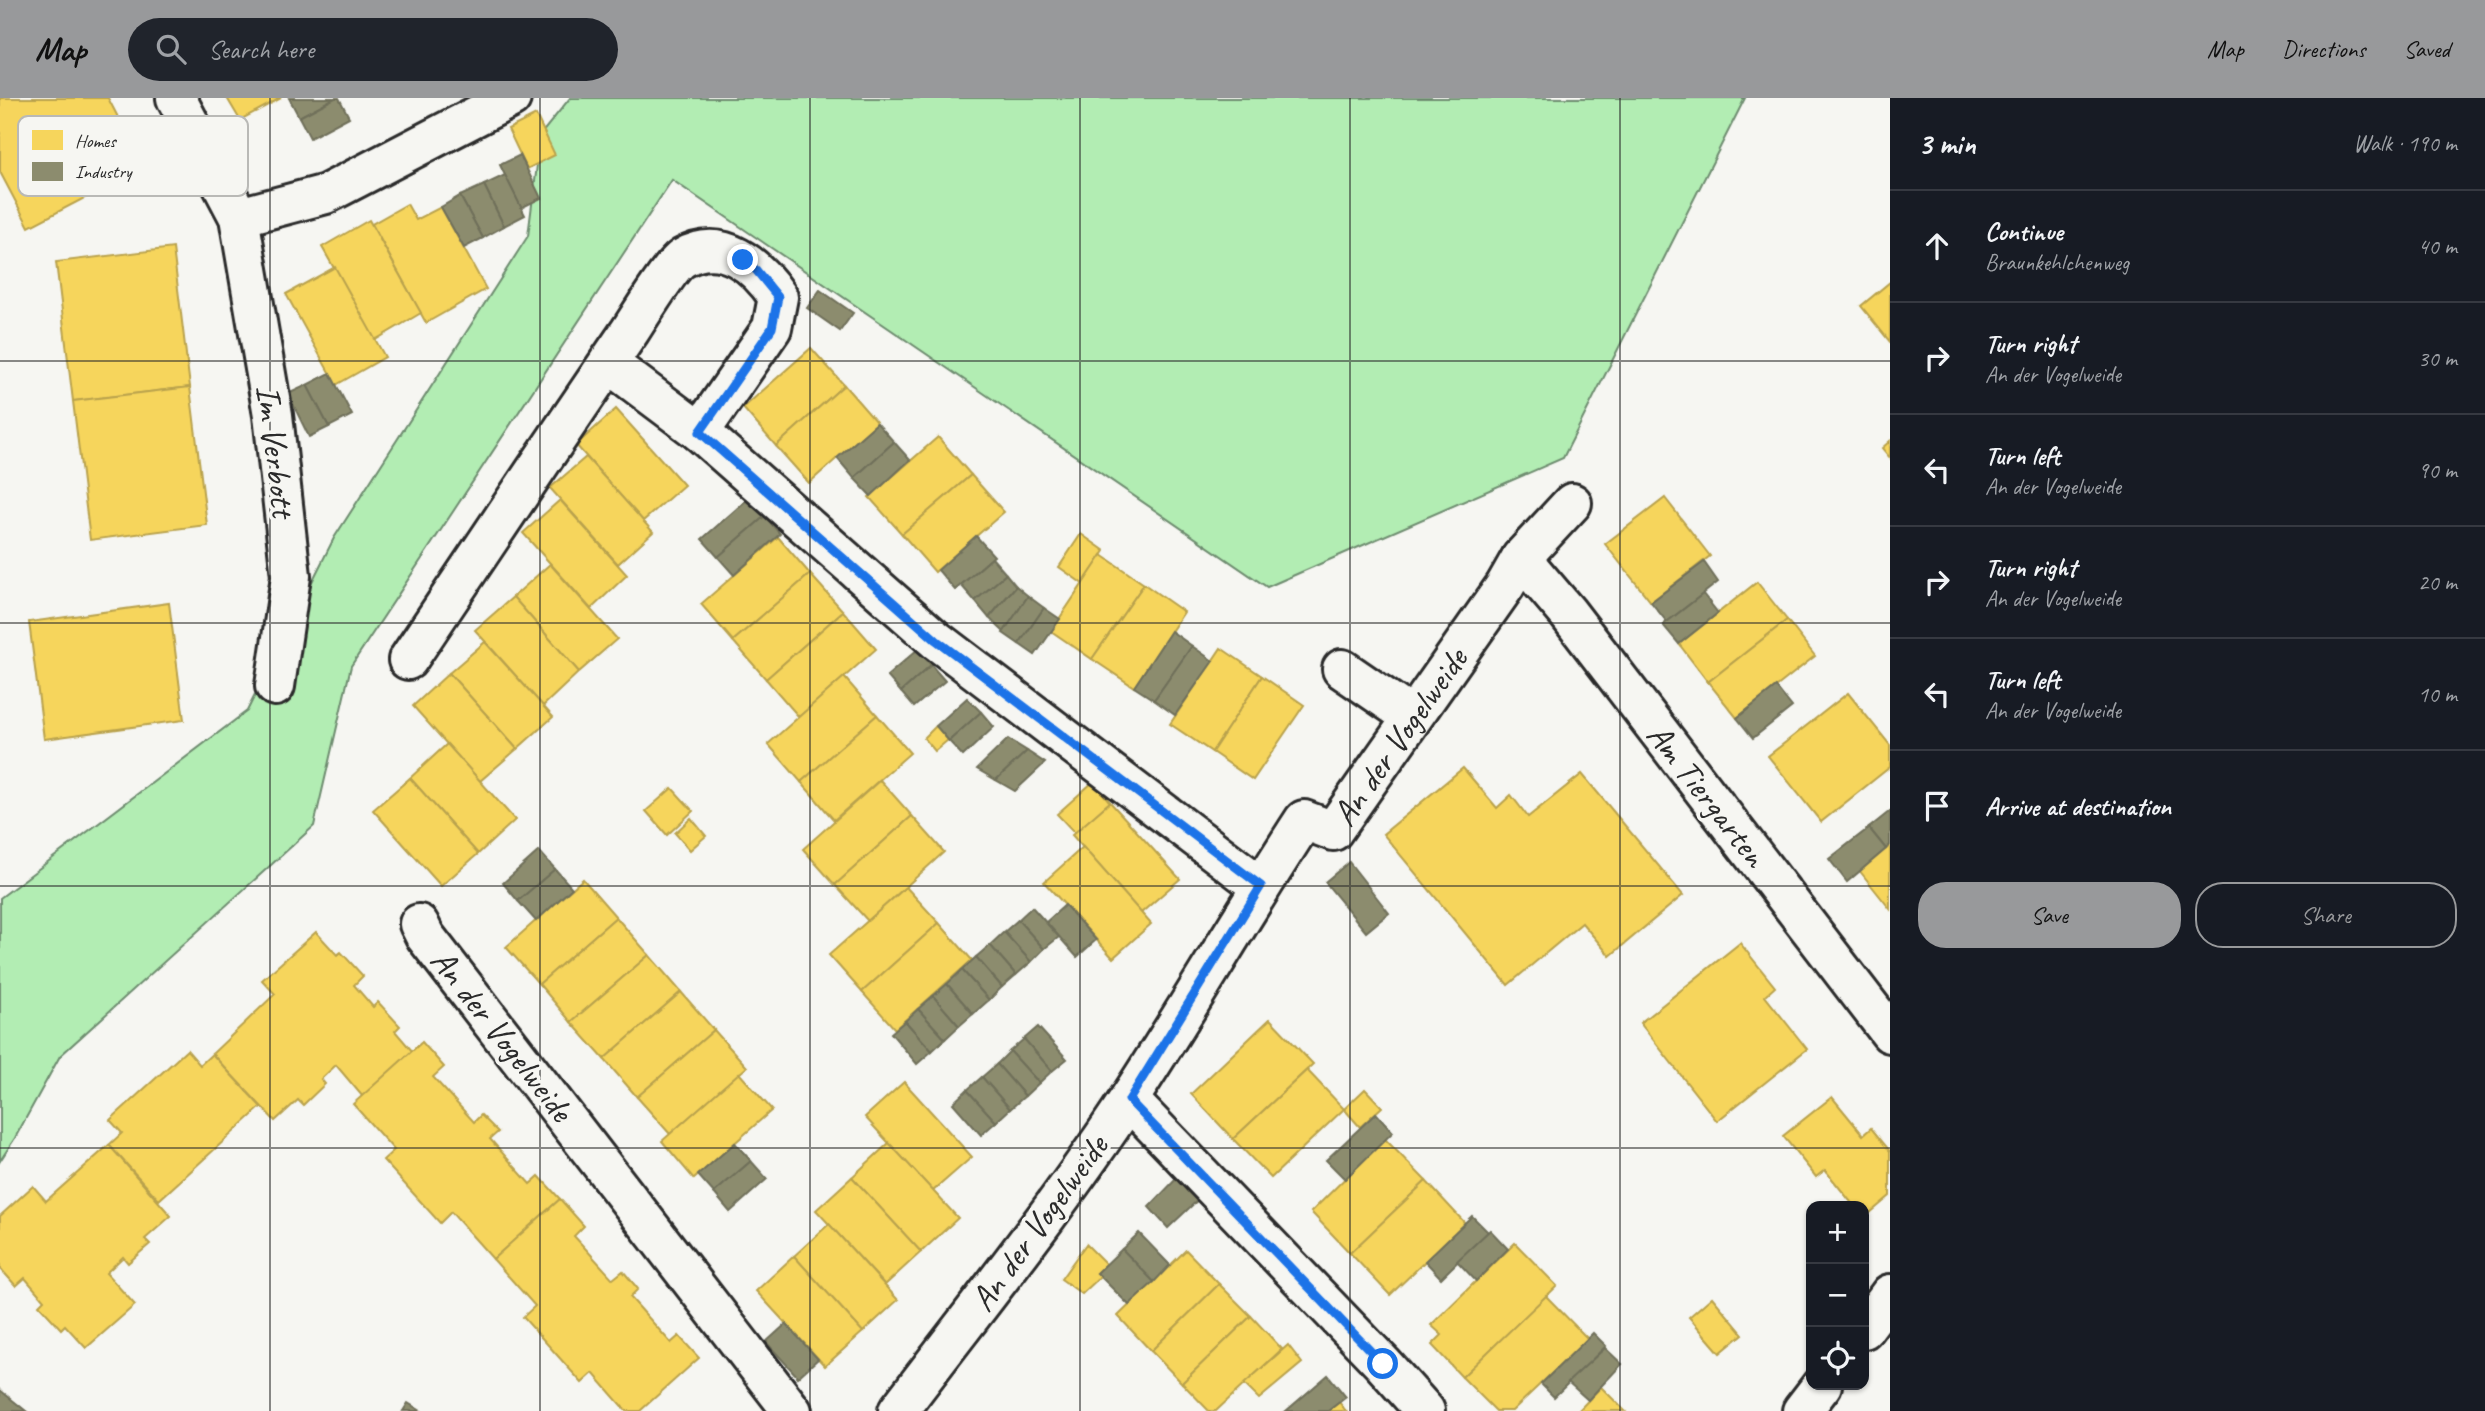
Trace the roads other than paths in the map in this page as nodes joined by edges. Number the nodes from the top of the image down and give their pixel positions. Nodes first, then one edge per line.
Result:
1 (176, 98) edge
2 (511, 98) edge
3 (186, 116) edge
4 (228, 196) edge
5 (239, 217) junction
6 (608, 363) junction
7 (700, 432) junction
8 (1572, 503) dead end
9 (1513, 572) junction
10 (408, 660) dead end
11 (1342, 669) dead end
12 (275, 686) dead end
13 (1412, 717) junction
14 (1261, 886) junction
15 (419, 924) dead end
16 (1890, 1033) edge
17 (1129, 1100) junction
18 (1890, 1294) edge
19 (1865, 1327) edge
20 (1818, 1390) edge
21 (792, 1411) edge
22 (898, 1411) edge
23 (1425, 1411) edge
24 (1802, 1411) edge

1 - 3 street, Im Verbott
2 - 5 street
4 - 5 street, Im Verbott
5 - 12 street, Im Verbott
6 - 7 street
6 - 7 street
6 - 10 street
7 - 14 street
8 - 9 street
9 - 13 street, An der Vogelweide
9 - 16 street, Am Tiergarten
11 - 13 street
13 - 14 street, An der Vogelweide
14 - 17 street, An der Vogelweide
15 - 21 street, An der Vogelweide
17 - 22 street, An der Vogelweide
17 - 23 street
18 - 19 street
20 - 24 street

